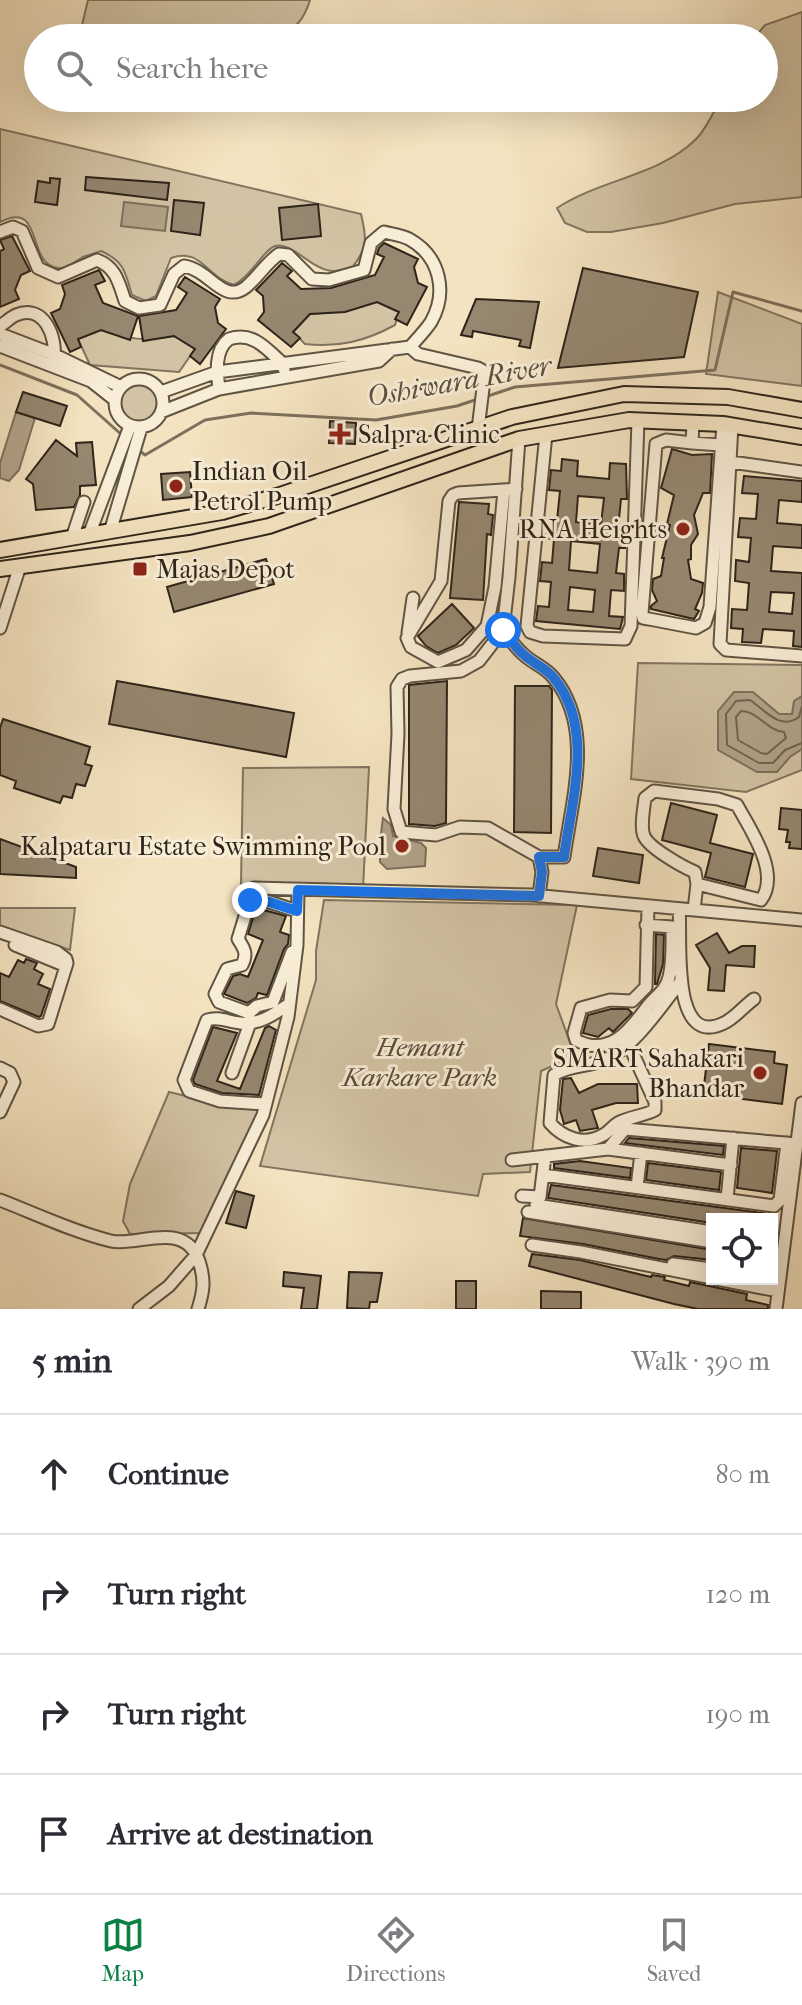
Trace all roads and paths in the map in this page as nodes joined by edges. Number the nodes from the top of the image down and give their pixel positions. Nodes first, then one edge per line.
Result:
1 (0, 232) edge
2 (431, 289) dead end
3 (437, 305) junction
4 (0, 326) edge
5 (0, 334) edge
6 (0, 346) edge
7 (410, 347) junction
8 (392, 349) junction
9 (54, 360) junction
10 (283, 364) junction
11 (217, 372) junction
12 (286, 379) junction
13 (121, 387) junction
14 (219, 389) junction
15 (161, 392) junction
16 (115, 400) junction
17 (802, 410) edge
18 (161, 412) junction
19 (638, 421) junction
20 (693, 423) junction
21 (728, 424) junction
22 (478, 429) junction
23 (134, 434) junction
24 (546, 434) junction
25 (802, 437) edge
26 (519, 439) junction
27 (692, 443) junction
28 (721, 445) junction
29 (731, 462) junction
30 (802, 472) edge
31 (510, 490) junction
32 (84, 502) dead end
33 (110, 532) junction
34 (89, 535) junction
35 (72, 538) junction
36 (0, 550) edge
37 (20, 566) junction
38 (0, 569) edge
39 (413, 598) dead end
40 (0, 628) edge
41 (503, 630) junction
42 (407, 638) junction
43 (802, 656) edge
44 (539, 857) junction
45 (697, 884) junction
46 (254, 888) dead end
47 (298, 890) junction
48 (539, 896) junction
49 (648, 906) junction
50 (679, 909) junction
51 (694, 910) junction
52 (297, 911) junction
53 (802, 920) edge
54 (646, 925) junction
55 (0, 932) edge
56 (0, 938) edge
57 (297, 945) junction
58 (66, 966) junction
59 (681, 981) junction
60 (754, 999) dead end
61 (289, 1004) junction
62 (0, 1009) edge
63 (250, 1023) junction
64 (629, 1045) junction
65 (0, 1068) edge
66 (232, 1073) dead end
67 (802, 1103) edge
68 (265, 1104) junction
69 (0, 1112) edge
70 (733, 1138) junction
71 (792, 1144) junction
72 (608, 1149) junction
73 (641, 1153) junction
74 (545, 1156) junction
75 (512, 1160) dead end
76 (731, 1165) junction
77 (543, 1175) junction
78 (637, 1187) junction
79 (796, 1192) edge
80 (522, 1196) dead end
81 (727, 1199) junction
82 (0, 1200) edge
83 (706, 1231) edge
84 (706, 1241) edge
85 (778, 1241) edge
86 (532, 1245) dead end
87 (581, 1252) junction
88 (196, 1255) junction
89 (706, 1268) edge
90 (706, 1277) edge
91 (764, 1285) edge
92 (778, 1285) edge
93 (778, 1291) junction
94 (139, 1309) edge
95 (198, 1309) edge
96 (776, 1309) edge

1 - 3 street
2 - 3 street
3 - 7 street
4 - 9 street
5 - 9 street
6 - 9 street
7 - 8 street
7 - 22 street
8 - 10 street
8 - 12 street
9 - 13 street
9 - 16 street
10 - 11 street
10 - 11 street
10 - 12 street
11 - 14 street
11 - 15 street
12 - 14 street
13 - 15 street
13 - 16 street
14 - 18 street
15 - 18 street
16 - 23 street
17 - 22 main road
18 - 23 street
19 - 20 main road
19 - 24 main road
19 - 24 street
20 - 21 main road
20 - 27 street
21 - 25 main road
21 - 28 street
21 - 29 street
22 - 33 main road
23 - 33 street
23 - 34 street
24 - 26 main road
26 - 31 street
26 - 37 main road
27 - 28 street
27 - 28 street
29 - 30 street
29 - 43 street
31 - 41 street
31 - 42 street
31 - 42 street
32 - 35 street
33 - 34 main road
34 - 35 main road
35 - 36 main road
37 - 38 main road
37 - 40 street
39 - 42 street
41 - 44 street
41 - 44 street
44 - 48 street
45 - 45 street
45 - 51 street
46 - 47 street
47 - 48 street
47 - 52 street
48 - 49 street
49 - 50 street
49 - 54 street
50 - 51 street
50 - 59 street
51 - 53 street
52 - 57 street
52 - 57 street
54 - 54 street
55 - 58 street
56 - 58 street
57 - 61 street
58 - 62 street
59 - 60 street
59 - 64 street
61 - 63 street
61 - 68 street
63 - 66 street
63 - 68 street
64 - 64 street
65 - 69 street
67 - 71 street
68 - 88 street
70 - 71 street
70 - 72 street
70 - 76 street
71 - 79 street
71 - 81 street
72 - 73 street
72 - 74 street
73 - 76 street
73 - 78 street
74 - 75 street
74 - 77 street
76 - 81 street
77 - 78 street
77 - 80 street
78 - 81 street
79 - 85 street
82 - 88 street
83 - 84 street
86 - 87 street
87 - 89 street
87 - 90 street
88 - 94 street
88 - 95 street
91 - 93 street
92 - 93 street
93 - 96 street

